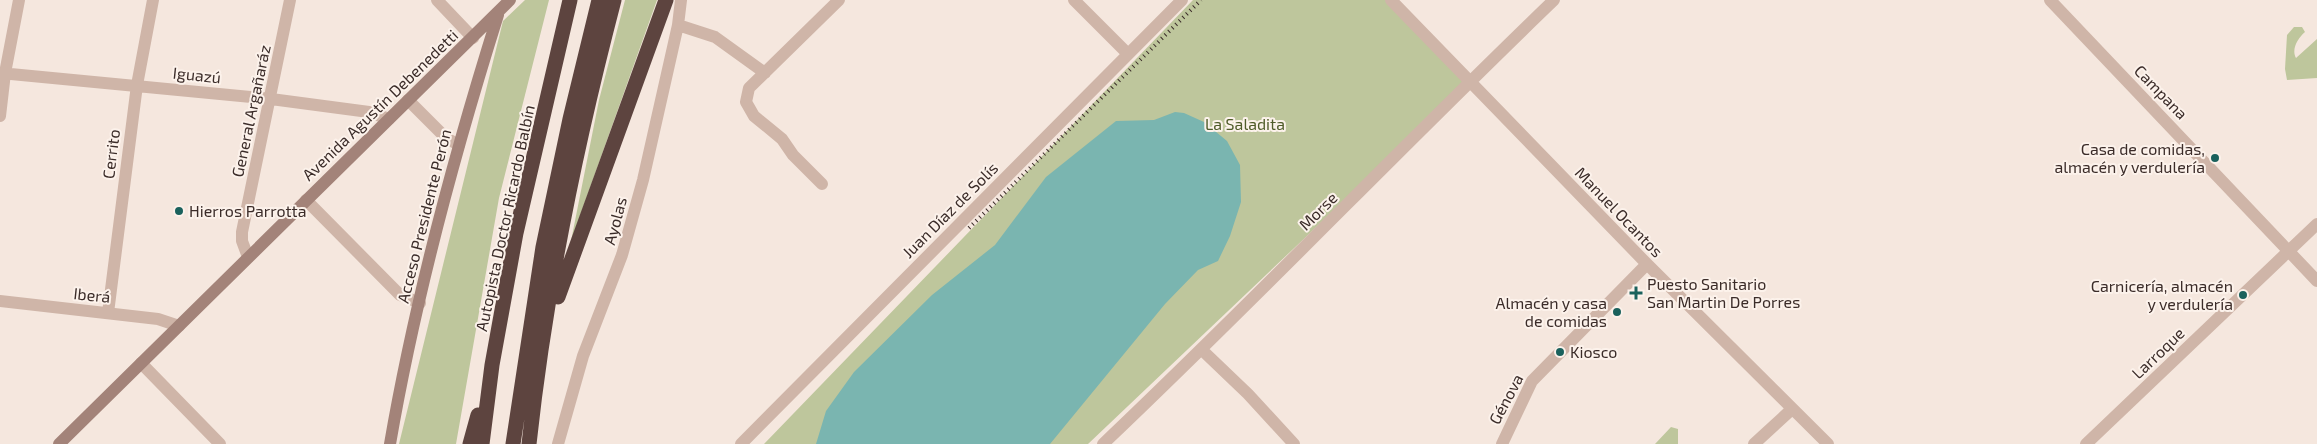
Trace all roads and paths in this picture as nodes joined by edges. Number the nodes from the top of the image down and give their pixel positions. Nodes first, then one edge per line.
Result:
1 (19, 0) edge
2 (153, 0) edge
3 (290, 0) edge
4 (437, 0) edge
5 (510, 0) edge
6 (570, 0) edge
7 (599, 0) edge
8 (614, 0) edge
9 (666, 0) edge
10 (681, 0) edge
11 (839, 0) edge
12 (1074, 0) edge
13 (1182, 0) edge
14 (1391, 0) edge
15 (1554, 0) edge
16 (2050, 0) edge
17 (500, 6) edge
18 (678, 25) junction
19 (473, 38) junction
20 (1128, 54) junction
21 (2, 73) edge
22 (764, 73) junction
23 (588, 75) junction
24 (1469, 82) junction
25 (137, 84) junction
26 (270, 99) junction
27 (408, 100) junction
28 (0, 116) edge
29 (389, 119) junction
30 (459, 145) junction
31 (822, 184) dead end
32 (306, 200) junction
33 (2317, 224) edge
34 (2289, 250) junction
35 (248, 257) junction
36 (1647, 264) junction
37 (2317, 281) edge
38 (0, 301) edge
39 (420, 303) junction
40 (108, 313) junction
41 (179, 326) junction
42 (1202, 350) junction
43 (141, 363) junction
44 (492, 365) junction
45 (538, 376) junction
46 (1792, 409) junction
47 (389, 442) edge
48 (59, 444) edge
49 (220, 444) edge
50 (470, 444) edge
51 (482, 444) edge
52 (513, 444) edge
53 (529, 444) edge
54 (558, 444) edge
55 (741, 444) edge
56 (1103, 444) edge
57 (1294, 444) edge
58 (1502, 444) edge
59 (1754, 444) edge
60 (1828, 444) edge
61 (2086, 444) edge

1 - 21 street
2 - 25 street, Cerrito
3 - 26 street, General Argañaráz
4 - 19 street
5 - 17 main road, Avenida Agustín Debenedetti
6 - 44 highway, Autopista Doctor Ricardo Balbín
7 - 23 highway
8 - 23 highway
9 - 45 highway
10 - 18 street, Ayolas
11 - 22 street
12 - 20 street
13 - 20 street, Juan Díaz de Solís
14 - 24 street, Manuel Ocantos
15 - 24 street, Morse
16 - 34 street, Campana
17 - 19 main road, Avenida Agustín Debenedetti
17 - 30 main road, Acceso Presidente Perón
18 - 22 street
18 - 54 street, Ayolas
19 - 27 main road, Avenida Agustín Debenedetti
20 - 55 street, Juan Díaz de Solís
21 - 25 street, Iguazú
21 - 28 street
22 - 31 street
23 - 45 highway
23 - 52 highway
24 - 36 street, Manuel Ocantos
24 - 42 street, Morse
25 - 26 street, Iguazú
25 - 40 street, Cerrito
26 - 29 street, Iguazú
26 - 35 street, General Argañaráz
27 - 29 main road, Avenida Agustín Debenedetti
27 - 30 street
29 - 32 main road, Avenida Agustín Debenedetti
30 - 39 main road, Acceso Presidente Perón
32 - 35 main road, Avenida Agustín Debenedetti
32 - 39 street
33 - 34 street, Larroque
34 - 37 street, Campana
34 - 61 street, Larroque
35 - 41 main road, Avenida Agustín Debenedetti
36 - 46 street, Manuel Ocantos
36 - 58 street, Génova
38 - 40 street, Iberá
39 - 47 main road, Acceso Presidente Perón
40 - 41 street, Iberá
41 - 43 main road, Avenida Agustín Debenedetti
42 - 56 street, Morse
42 - 57 street
43 - 48 main road, Avenida Agustín Debenedetti
43 - 49 street
44 - 50 highway
44 - 51 highway, Autopista Doctor Ricardo Balbín
45 - 53 highway
46 - 59 street
46 - 60 street, Manuel Ocantos

